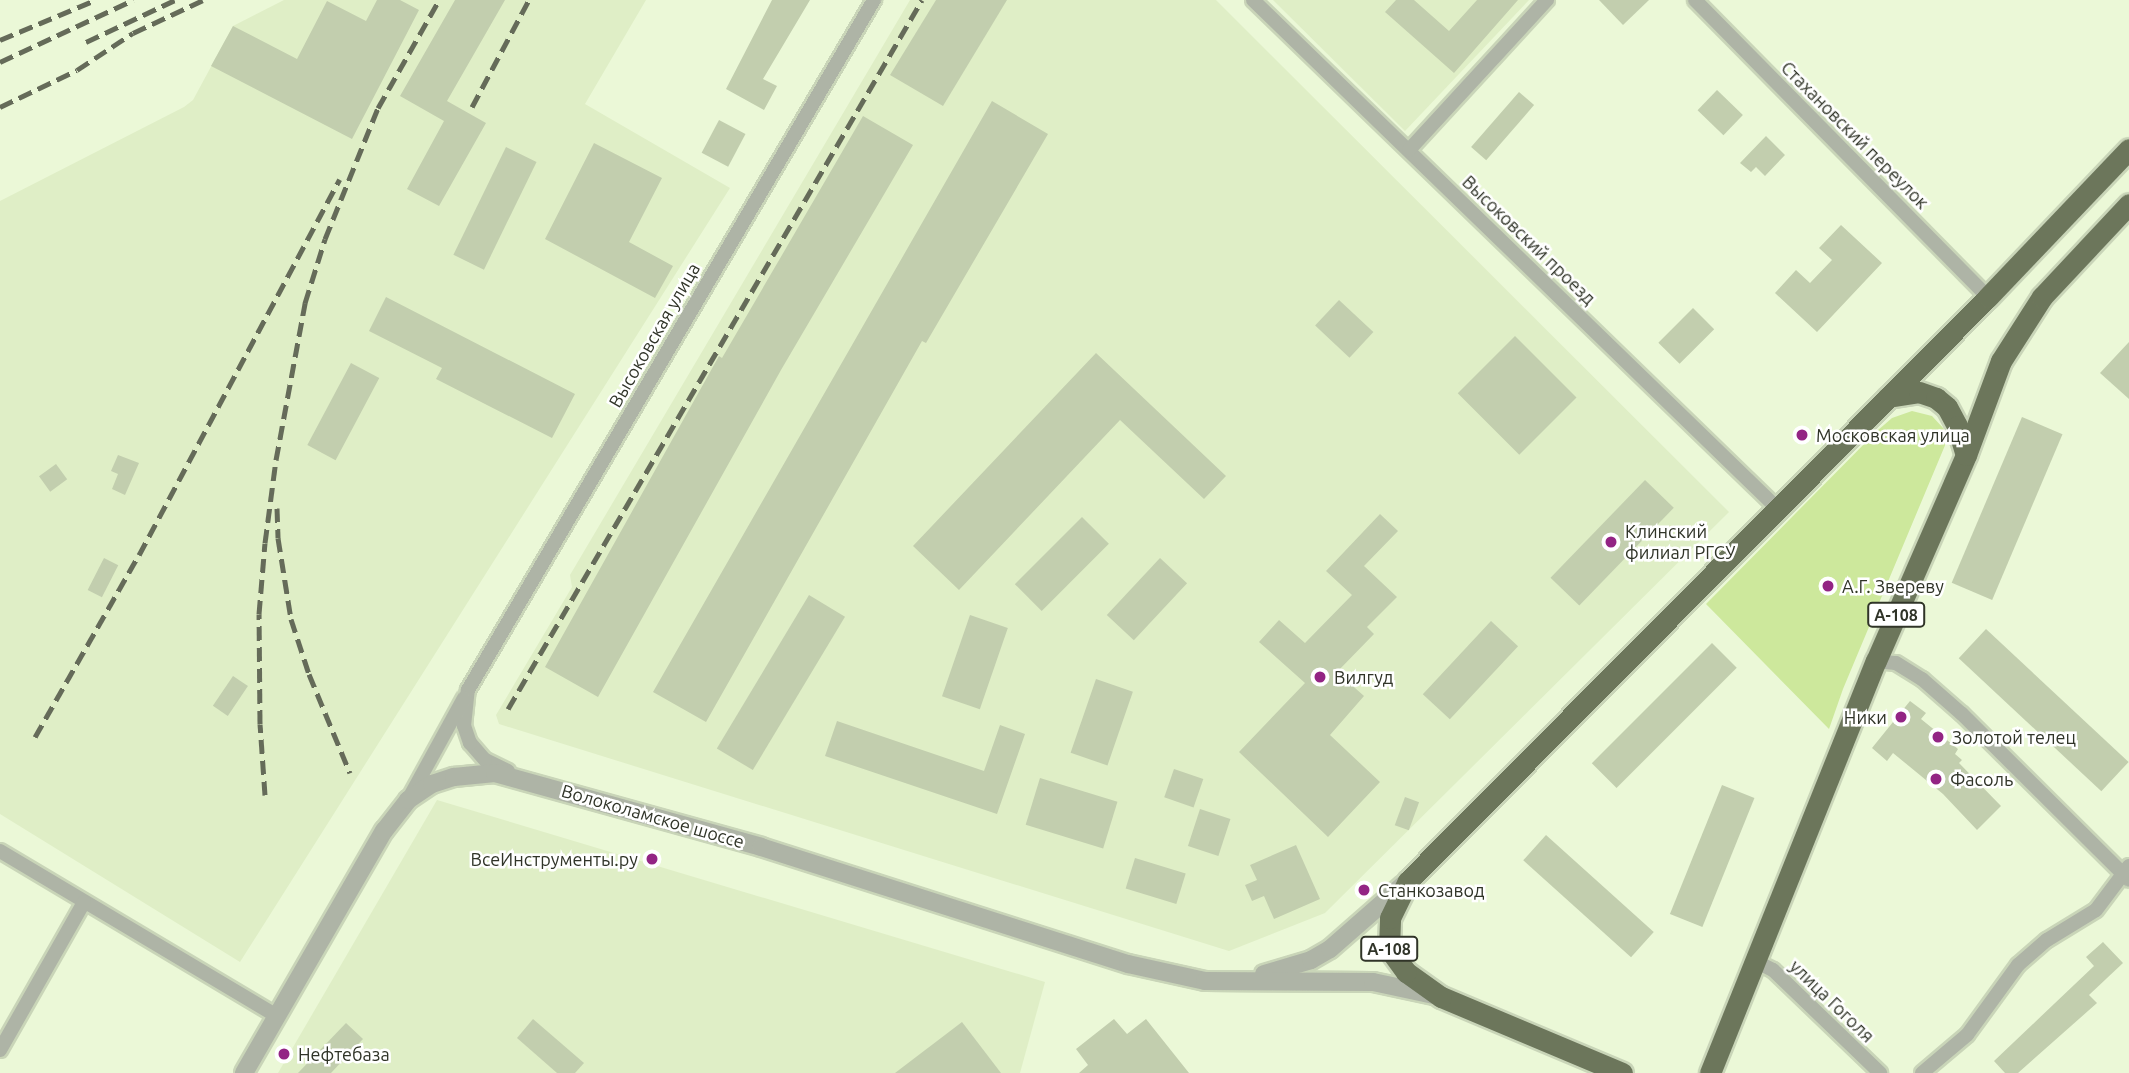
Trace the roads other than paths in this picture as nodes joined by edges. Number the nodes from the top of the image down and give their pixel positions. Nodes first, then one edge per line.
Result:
1 (874, 0) edge
2 (1253, 0) edge
3 (1547, 0) edge
4 (1695, 0) edge
5 (2129, 149) edge
6 (1409, 150) junction
7 (2129, 204) edge
8 (1988, 297) junction
9 (1888, 397) junction
10 (1966, 455) junction
11 (1777, 508) junction
12 (1876, 661) junction
13 (468, 690) junction
14 (522, 778) junction
15 (408, 800) junction
16 (0, 851) edge
17 (2126, 873) edge
18 (1408, 881) junction
19 (84, 902) junction
20 (1755, 961) junction
21 (1205, 981) junction
22 (1441, 997) junction
23 (277, 1016) junction
24 (0, 1050) edge
25 (1713, 1066) edge
26 (244, 1073) edge
27 (1622, 1073) edge
28 (1698, 1073) edge
29 (1880, 1073) edge
30 (1922, 1073) edge

1 - 13 street, Высоковская улица
2 - 6 street, Высоковский проезд
3 - 6 street
4 - 8 street, Стахановский переулок
5 - 8 highway, А-108
6 - 11 street, Высоковский проезд
7 - 10 highway, А-108
8 - 9 highway, А-108
9 - 10 highway
9 - 11 highway, А-108
10 - 12 highway, А-108
11 - 18 highway, А-108
12 - 17 street
12 - 20 highway, А-108
13 - 14 street, Высоковская улица
13 - 15 street, Высоковская улица
14 - 15 street, Волоколамское шоссе
14 - 21 street, Волоколамское шоссе
15 - 23 street, Волоколамское шоссе
16 - 19 street
17 - 30 street
18 - 21 street, Волоколамское шоссе
18 - 22 highway, А-108
19 - 23 street
19 - 24 street
20 - 25 highway, А-108
20 - 29 street, улица Гоголя
21 - 22 street, Волоколамское шоссе
22 - 27 highway, А-108
23 - 26 street, Волоколамское шоссе
25 - 28 highway, А-108

